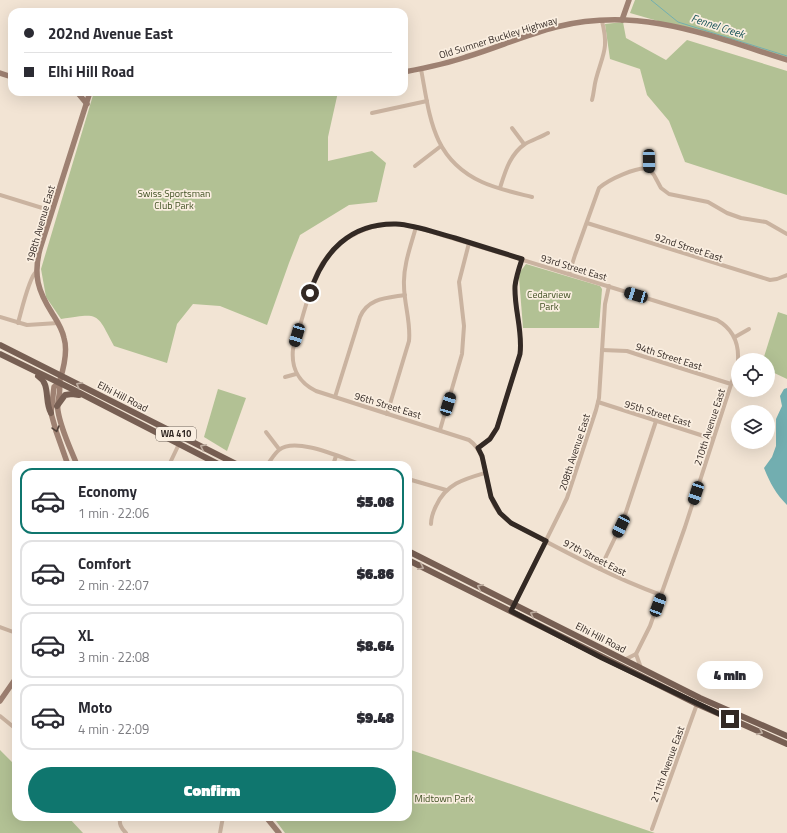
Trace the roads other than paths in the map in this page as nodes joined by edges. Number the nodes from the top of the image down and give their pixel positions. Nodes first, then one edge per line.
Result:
1 (629, 0) edge
2 (622, 20) junction
3 (602, 21) junction
4 (787, 60) edge
5 (421, 69) junction
6 (408, 71) edge
7 (81, 96) edge
8 (89, 96) edge
9 (592, 100) dead end
10 (427, 101) junction
11 (87, 104) junction
12 (372, 113) dead end
13 (512, 128) dead end
14 (548, 133) dead end
15 (524, 144) junction
16 (441, 146) junction
17 (649, 153) dead end
18 (415, 166) dead end
19 (649, 170) junction
20 (500, 188) junction
21 (0, 195) edge
22 (532, 197) dead end
23 (52, 211) junction
24 (587, 223) junction
25 (416, 227) junction
26 (787, 234) edge
27 (469, 243) junction
28 (522, 259) junction
29 (36, 272) junction
30 (569, 274) junction
31 (787, 275) edge
32 (609, 286) junction
33 (405, 295) junction
34 (0, 317) edge
35 (18, 323) junction
36 (58, 323) junction
37 (749, 329) dead end
38 (735, 337) junction
39 (0, 345) edge
40 (602, 350) junction
41 (738, 353) edge
42 (0, 354) edge
43 (22, 365) junction
44 (296, 374) junction
45 (61, 376) junction
46 (285, 377) dead end
47 (59, 383) junction
48 (731, 384) joint
49 (335, 397) junction
50 (598, 402) junction
51 (99, 403) junction
52 (57, 406) junction
53 (51, 413) junction
54 (387, 414) junction
55 (656, 421) junction
56 (440, 430) junction
57 (266, 432) dead end
58 (713, 438) junction
59 (179, 444) junction
60 (478, 448) junction
61 (279, 449) junction
62 (336, 456) junction
63 (67, 461) edge
64 (75, 461) edge
65 (171, 461) edge
66 (212, 461) edge
67 (230, 461) edge
68 (271, 461) edge
69 (334, 461) edge
70 (351, 461) edge
71 (485, 473) junction
72 (412, 480) edge
73 (446, 490) junction
74 (431, 524) dead end
75 (546, 541) junction
76 (412, 553) edge
77 (412, 562) edge
78 (600, 569) junction
79 (661, 595) junction
80 (514, 604) junction
81 (511, 611) junction
82 (0, 628) edge
83 (12, 632) edge
84 (636, 654) junction
85 (624, 660) junction
86 (641, 668) junction
87 (12, 684) edge
88 (0, 701) edge
89 (697, 704) junction
90 (0, 716) edge
91 (12, 726) edge
92 (787, 736) edge
93 (787, 744) edge
94 (120, 821) edge
95 (223, 821) edge
96 (269, 821) edge
97 (652, 829) dead end
98 (126, 833) edge
99 (220, 833) edge
100 (279, 833) edge

1 - 2 street
2 - 3 street, Old Sumner Buckley Highway
2 - 4 street, Old Sumner Buckley Highway
3 - 5 street, Old Sumner Buckley Highway
3 - 9 street
5 - 6 street, Old Sumner Buckley Highway
5 - 10 street
7 - 11 street
8 - 11 street, 198th Avenue East
10 - 12 street
10 - 16 street
11 - 23 street, 198th Avenue East
13 - 15 street
14 - 15 street
15 - 20 street
16 - 18 street
16 - 20 street
17 - 19 street
19 - 24 street
19 - 26 street
20 - 22 street
21 - 23 street
23 - 29 street, 198th Avenue East
24 - 30 street
24 - 31 street, 92nd Street East
25 - 27 street, 93rd Street East
25 - 33 street
25 - 44 street, 93rd Street East
27 - 28 street, 93rd Street East
27 - 56 street
28 - 30 street, 93rd Street East
28 - 60 street
29 - 35 street
29 - 36 street, 198th Avenue East
30 - 32 street, 93rd Street East
32 - 38 street, 93rd Street East
32 - 40 street, 208th Avenue East
33 - 49 street
33 - 54 street
34 - 35 street
35 - 36 street
36 - 45 street, 198th Avenue East
37 - 38 street
38 - 41 street, 210th Avenue East
39 - 45 main road, Elhi Hill Road / WA 410
40 - 48 street, 94th Street East
40 - 50 street, 208th Avenue East
42 - 43 main road, Elhi Hill Road / WA 410
43 - 47 main road, Elhi Hill Road / WA 410
43 - 53 main road
44 - 46 street
44 - 49 street, 96th Street East
45 - 47 street, 198th Avenue East
67 -> 45 main road, Elhi Hill Road / WA 410
47 - 51 main road, Elhi Hill Road / WA 410
47 - 52 street
47 - 53 street
48 - 58 street, 210th Avenue East
49 - 54 street, 96th Street East
50 - 55 street, 95th Street East
50 - 75 street, 208th Avenue East
51 - 52 main road
51 - 59 main road, Elhi Hill Road / WA 410
52 - 64 street
53 -> 63 street
54 - 56 street, 96th Street East
55 - 58 street, 95th Street East
55 - 78 street
56 - 60 street, 96th Street East
57 - 61 street
58 - 79 street, 210th Avenue East
59 - 65 street
59 - 66 main road, Elhi Hill Road / WA 410
60 - 71 street, 97th Street East
61 - 62 street
61 - 68 street
62 - 69 street
62 - 70 street
71 - 73 street
71 - 75 street, 97th Street East
72 - 73 street
73 - 74 street
75 - 78 street, 97th Street East
75 - 80 street, 208th Avenue East
80 -> 76 main road, Elhi Hill Road
77 -> 81 main road, Elhi Hill Road
78 - 79 street, 97th Street East
79 - 84 street, 210th Avenue East
80 - 81 street, 208th Avenue East
85 -> 80 main road, Elhi Hill Road
81 - 89 main road, Elhi Hill Road
82 - 83 street
84 - 85 street
84 - 86 street
85 - 86 main road, Elhi Hill Road
86 - 92 main road, Elhi Hill Road
87 - 88 street
89 -> 93 main road, Elhi Hill Road
89 - 97 street, 211th Avenue East
90 - 91 street
94 - 98 street
95 - 99 street
96 - 100 street

